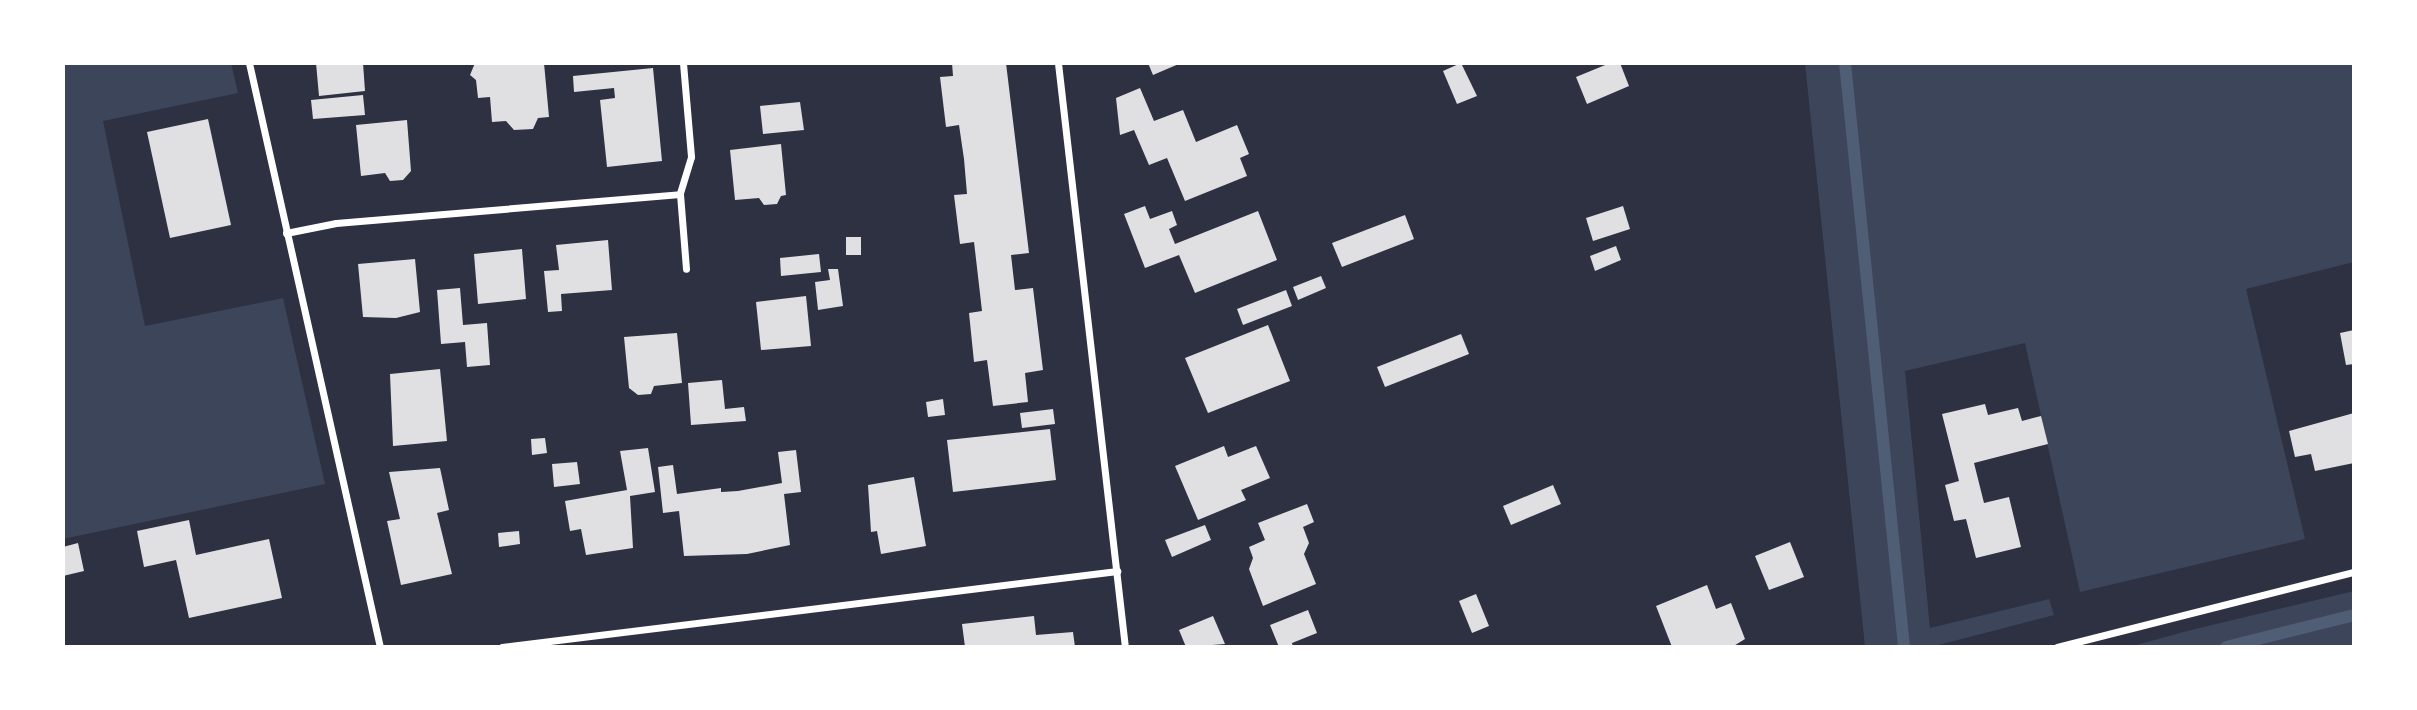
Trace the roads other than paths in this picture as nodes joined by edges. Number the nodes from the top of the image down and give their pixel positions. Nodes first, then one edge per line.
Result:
1 (249, 63) edge
2 (684, 63) edge
3 (1058, 63) edge
4 (680, 194) junction
5 (286, 233) junction
6 (686, 269) dead end
7 (1117, 571) junction
8 (2354, 572) edge
9 (380, 647) edge
10 (502, 647) edge
11 (1125, 647) edge
12 (2057, 647) edge

1 - 5 street
2 - 4 street
3 - 7 street
4 - 5 street
4 - 6 street
5 - 9 street
7 - 10 street
7 - 11 street
8 - 12 street

